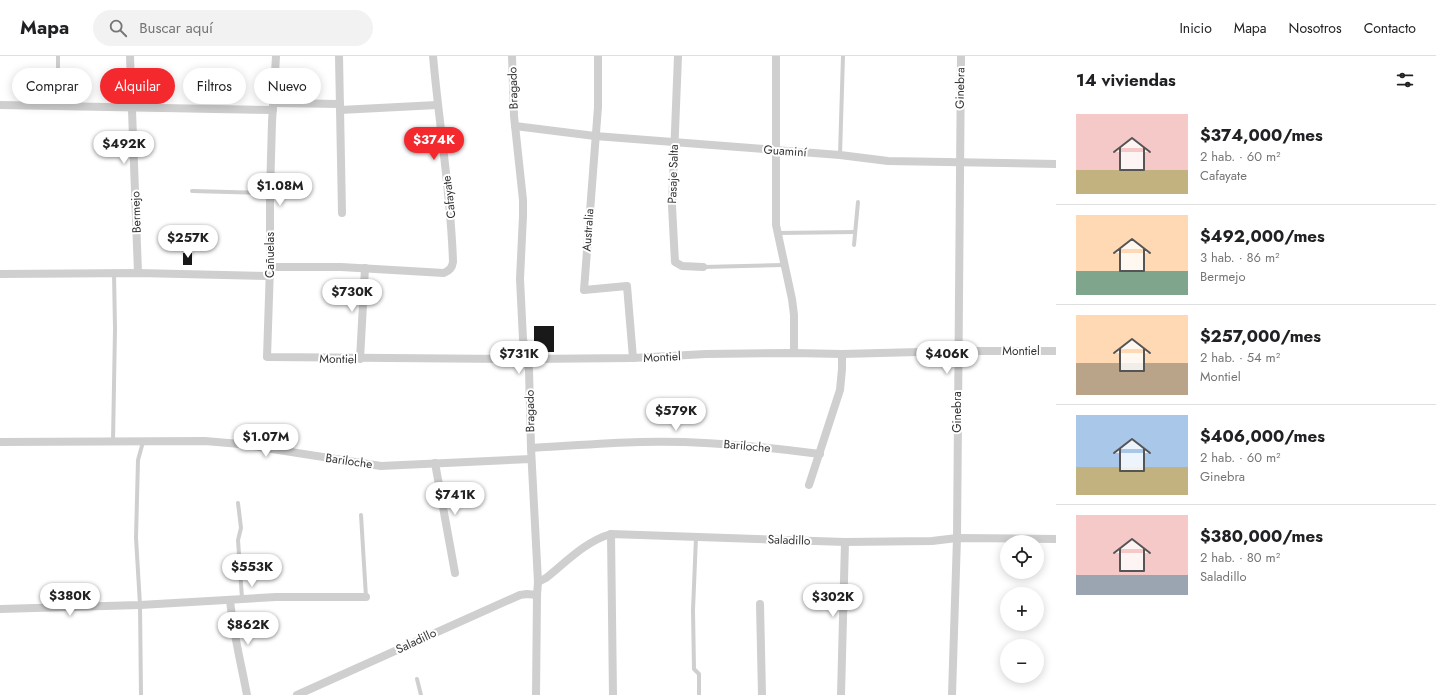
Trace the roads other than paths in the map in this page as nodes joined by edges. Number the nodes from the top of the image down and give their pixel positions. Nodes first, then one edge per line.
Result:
1 (58, 56) edge
2 (130, 56) edge
3 (276, 56) edge
4 (339, 56) edge
5 (433, 56) edge
6 (512, 56) edge
7 (598, 56) edge
8 (678, 56) edge
9 (776, 56) edge
10 (843, 56) edge
11 (961, 56) edge
12 (437, 105) junction
13 (0, 106) edge
14 (58, 106) junction
15 (273, 107) junction
16 (340, 107) junction
17 (132, 108) junction
18 (515, 126) junction
19 (595, 136) junction
20 (674, 142) junction
21 (776, 150) junction
22 (840, 155) junction
23 (959, 162) junction
24 (1056, 164) edge
25 (192, 191) dead end
26 (270, 193) junction
27 (858, 202) dead end
28 (342, 213) dead end
29 (855, 232) junction
30 (778, 233) junction
31 (854, 245) dead end
32 (783, 265) junction
33 (270, 267) junction
34 (703, 267) joint
35 (365, 268) junction
36 (138, 272) junction
37 (114, 273) junction
38 (0, 274) edge
39 (270, 276) junction
40 (958, 351) junction
41 (1056, 351) edge
42 (794, 353) junction
43 (842, 354) junction
44 (267, 357) joint
45 (633, 358) junction
46 (360, 359) junction
47 (526, 359) junction
48 (0, 442) edge
49 (113, 442) junction
50 (143, 442) junction
51 (531, 448) junction
52 (820, 454) junction
53 (531, 459) junction
54 (436, 463) junction
55 (809, 485) dead end
56 (238, 503) dead end
57 (360, 515) dead end
58 (611, 534) junction
59 (696, 537) junction
60 (957, 538) junction
61 (1056, 539) edge
62 (845, 542) junction
63 (455, 573) dead end
64 (538, 582) junction
65 (536, 595) junction
66 (366, 597) joint
67 (242, 598) junction
68 (230, 600) junction
69 (760, 604) dead end
70 (140, 605) junction
71 (0, 609) edge
72 (417, 679) dead end
73 (141, 695) edge
74 (247, 695) edge
75 (297, 695) edge
76 (421, 695) edge
77 (536, 695) edge
78 (613, 695) edge
79 (699, 695) edge
80 (762, 695) edge
81 (841, 695) edge
82 (952, 695) edge

1 - 14 lane
2 - 17 street, Bermejo
3 - 15 street, Cañuelas
4 - 16 street
5 - 12 street, Cafayate
6 - 18 street, Bragado
7 - 19 street, Australia
8 - 20 street, Pasaje Salta
9 - 21 street
10 - 22 lane
11 - 23 street, Ginebra
12 - 16 street
12 - 35 street, Cafayate
13 - 14 street
14 - 17 street
15 - 16 street
15 - 17 street
15 - 26 street, Cañuelas
16 - 28 street
17 - 36 street, Bermejo
18 - 19 street, Guaminí
18 - 47 street, Bragado
19 - 20 street, Guaminí
19 - 45 street, Australia
20 - 21 street, Guaminí
20 - 34 street, Pasaje Salta
21 - 22 street, Guaminí
21 - 30 street
22 - 23 street, Guaminí
23 - 24 street, Guaminí
23 - 40 street, Ginebra
25 - 26 lane
26 - 33 street, Cañuelas
27 - 29 lane
29 - 30 lane
29 - 31 lane
30 - 32 street
32 - 34 lane
32 - 42 street
33 - 35 street
33 - 39 street, Cañuelas
35 - 46 street
36 - 37 street
36 - 39 street
37 - 38 street
37 - 49 lane
39 - 44 street, Cañuelas
40 - 41 street, Montiel
40 - 43 street, Montiel
40 - 60 street, Ginebra
42 - 43 street, Montiel
42 - 45 street, Montiel
43 - 52 street
44 - 46 street, Montiel
45 - 47 street, Montiel
46 - 47 street, Montiel
47 - 51 street, Bragado
48 - 49 street, Bariloche
49 - 50 street, Bariloche
50 - 54 street, Bariloche
50 - 70 lane
51 - 52 street, Bariloche
51 - 53 street, Bragado
52 - 55 street
53 - 54 street, Bariloche
53 - 64 street, Bragado
54 - 63 street
56 - 67 lane
57 - 66 lane
58 - 59 street, Saladillo
58 - 64 street, Saladillo
58 - 78 street
59 - 62 street, Saladillo
59 - 79 lane
60 - 61 street, Saladillo
60 - 62 street, Saladillo
60 - 82 street, Ginebra
62 - 81 street
64 - 65 street, Bragado
65 - 75 street, Saladillo
65 - 77 street, Bragado
66 - 67 street
67 - 68 street
68 - 70 street
68 - 74 street
69 - 80 street
70 - 71 street
70 - 73 lane
72 - 76 lane

